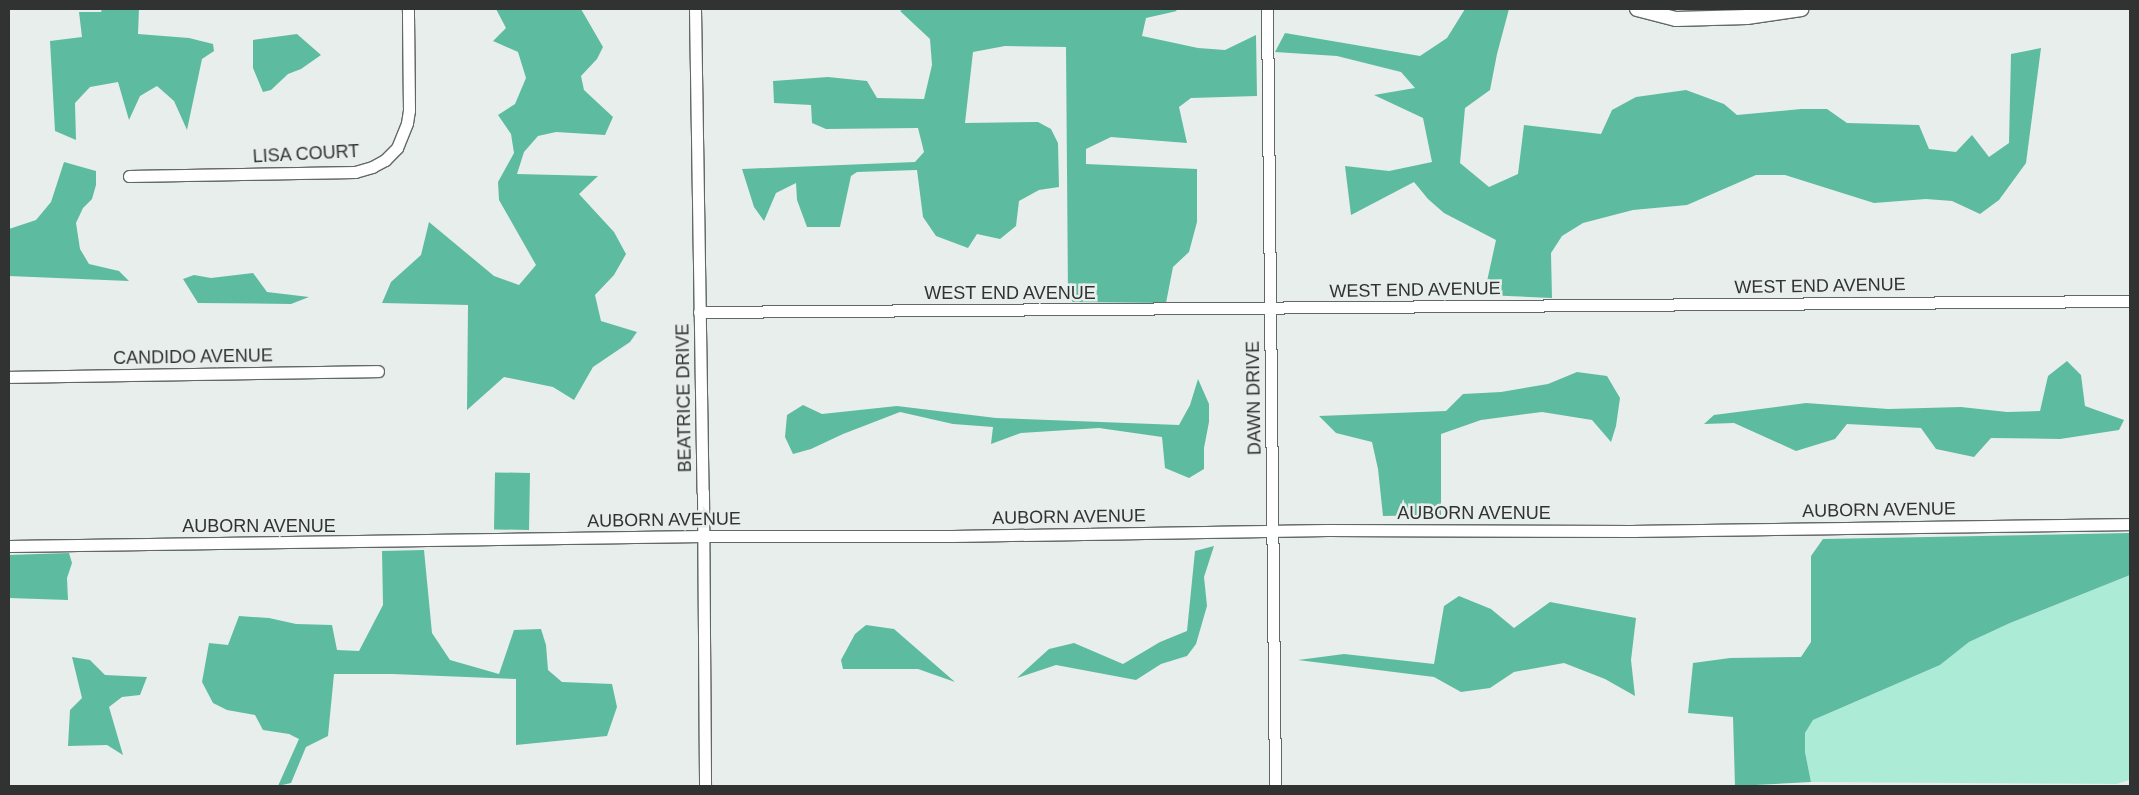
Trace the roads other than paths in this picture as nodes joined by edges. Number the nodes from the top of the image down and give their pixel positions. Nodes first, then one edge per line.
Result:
1 (408, 9) edge
2 (695, 9) edge
3 (1267, 9) edge
4 (1637, 9) edge
5 (1802, 9) edge
6 (129, 176) dead end
7 (2130, 301) edge
8 (1271, 308) junction
9 (699, 312) junction
10 (378, 371) dead end
11 (9, 377) edge
12 (2130, 524) edge
13 (1273, 531) junction
14 (703, 536) junction
15 (9, 546) edge
16 (705, 786) edge
17 (1276, 786) edge

1 - 6 street, LISA COURT
2 - 9 street, BEATRICE DRIVE
3 - 8 street, DAWN DRIVE
4 - 5 street
7 - 8 street, WEST END AVENUE
8 - 9 street, WEST END AVENUE
8 - 13 street, DAWN DRIVE
9 - 14 street, BEATRICE DRIVE
10 - 11 street, CANDIDO AVENUE
12 - 13 street, AUBORN AVENUE
13 - 14 street, AUBORN AVENUE
13 - 17 street, DAWN DRIVE
14 - 15 street, AUBORN AVENUE
14 - 16 street, BEATRICE DRIVE

